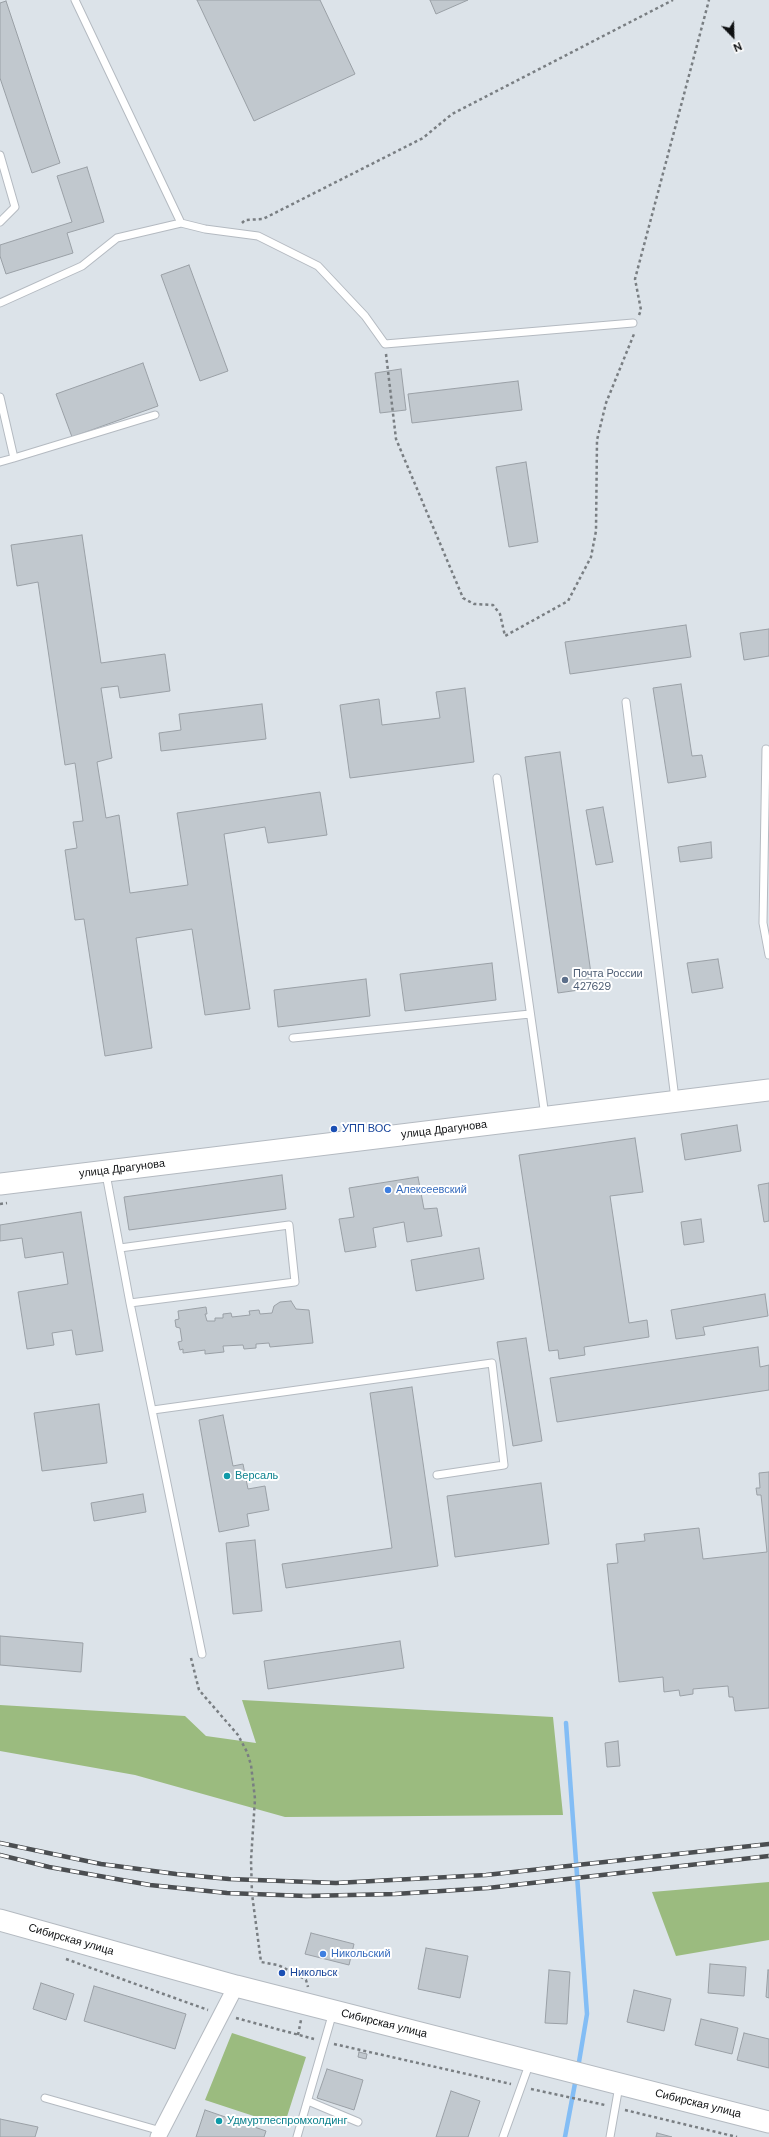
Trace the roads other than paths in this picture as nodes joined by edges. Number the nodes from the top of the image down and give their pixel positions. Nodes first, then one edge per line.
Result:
1 (75, 0) edge
2 (0, 155) edge
3 (0, 222) edge
4 (181, 223) junction
5 (0, 303) edge
6 (635, 324) road end
7 (0, 397) edge
8 (155, 415) dead end
9 (14, 458) junction
10 (0, 462) edge
11 (626, 702) dead end
12 (766, 749) dead end
13 (496, 778) dead end
14 (769, 955) edge
15 (530, 1014) junction
16 (293, 1038) dead end
17 (769, 1090) edge
18 (675, 1102) junction
19 (545, 1117) junction
20 (106, 1170) junction
21 (0, 1184) edge
22 (120, 1248) junction
23 (130, 1303) junction
24 (153, 1410) junction
25 (437, 1474) dead end
26 (202, 1654) dead end
27 (0, 1920) edge
28 (236, 1986) junction
29 (333, 2012) junction
30 (530, 2062) junction
31 (620, 2084) junction
32 (45, 2098) dead end
33 (308, 2101) junction
34 (358, 2122) dead end
35 (769, 2122) edge
36 (159, 2134) edge
37 (297, 2137) edge
38 (503, 2137) edge
39 (610, 2137) edge

1 - 4 lane
2 - 3 lane
4 - 5 lane
4 - 6 lane
7 - 9 lane
8 - 9 lane
9 - 10 lane
11 - 18 lane
12 - 14 lane
13 - 15 lane
15 - 16 lane
15 - 19 lane
17 - 18 main road, улица Драгунова
18 - 19 main road, улица Драгунова
19 - 20 main road, улица Драгунова
20 - 21 main road, улица Драгунова
20 - 22 lane
22 - 23 lane
22 - 23 lane
23 - 24 lane
24 - 25 lane
24 - 26 lane
27 - 28 main road, Сибирская улица
28 - 29 main road, Сибирская улица
28 - 36 street
29 - 30 main road, Сибирская улица
29 - 33 lane
30 - 31 main road, Сибирская улица
30 - 38 lane
31 - 35 main road, Сибирская улица
31 - 39 lane
32 - 36 lane
33 - 34 lane
33 - 37 lane

